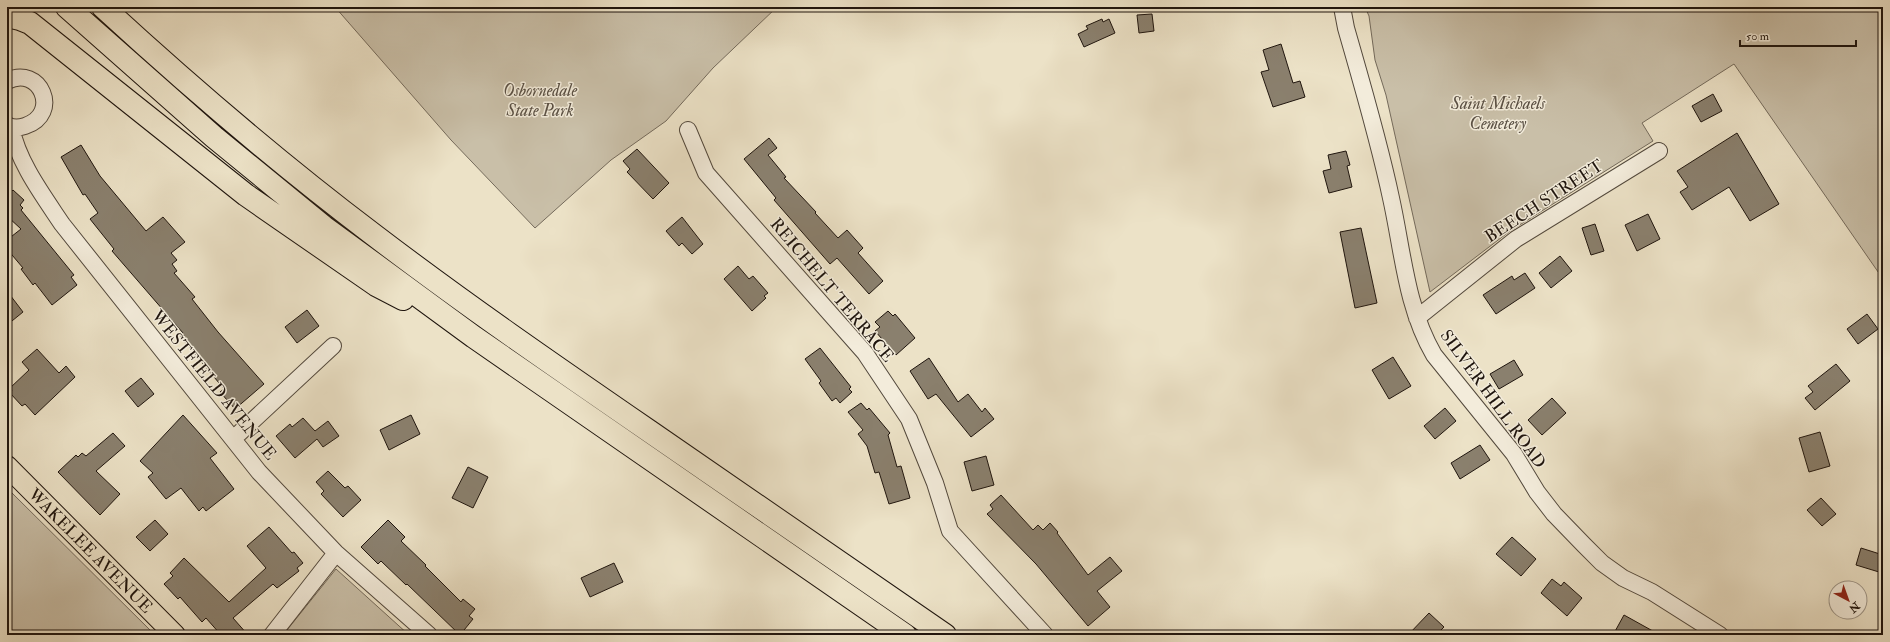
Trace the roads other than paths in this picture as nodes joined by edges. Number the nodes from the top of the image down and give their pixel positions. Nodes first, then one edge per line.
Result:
1 (67, 7) edge
2 (103, 7) edge
3 (1342, 7) edge
4 (7, 16) edge
5 (7, 81) edge
6 (9, 126) edge
7 (688, 130) dead end
8 (1659, 152) dead end
9 (1416, 318) junction
10 (474, 337) junction
11 (333, 346) dead end
12 (233, 439) junction
13 (7, 466) edge
14 (336, 552) junction
15 (175, 635) edge
16 (272, 635) edge
17 (429, 635) edge
18 (905, 635) edge
19 (945, 635) edge
20 (1044, 635) edge
21 (1720, 635) edge

1 - 10 highway
2 - 19 highway
3 - 9 street, SILVER HILL ROAD
4 - 10 highway
5 - 6 street, WESTFIELD AVENUE
6 - 12 street, WESTFIELD AVENUE
7 - 20 street, REICHELT TERRACE
8 - 9 street, BEECH STREET
9 - 21 street, SILVER HILL ROAD
10 - 18 highway
11 - 12 street
12 - 14 street, WESTFIELD AVENUE
13 - 15 main road, WAKELEE AVENUE
14 - 16 street
14 - 17 street, WESTFIELD AVENUE

